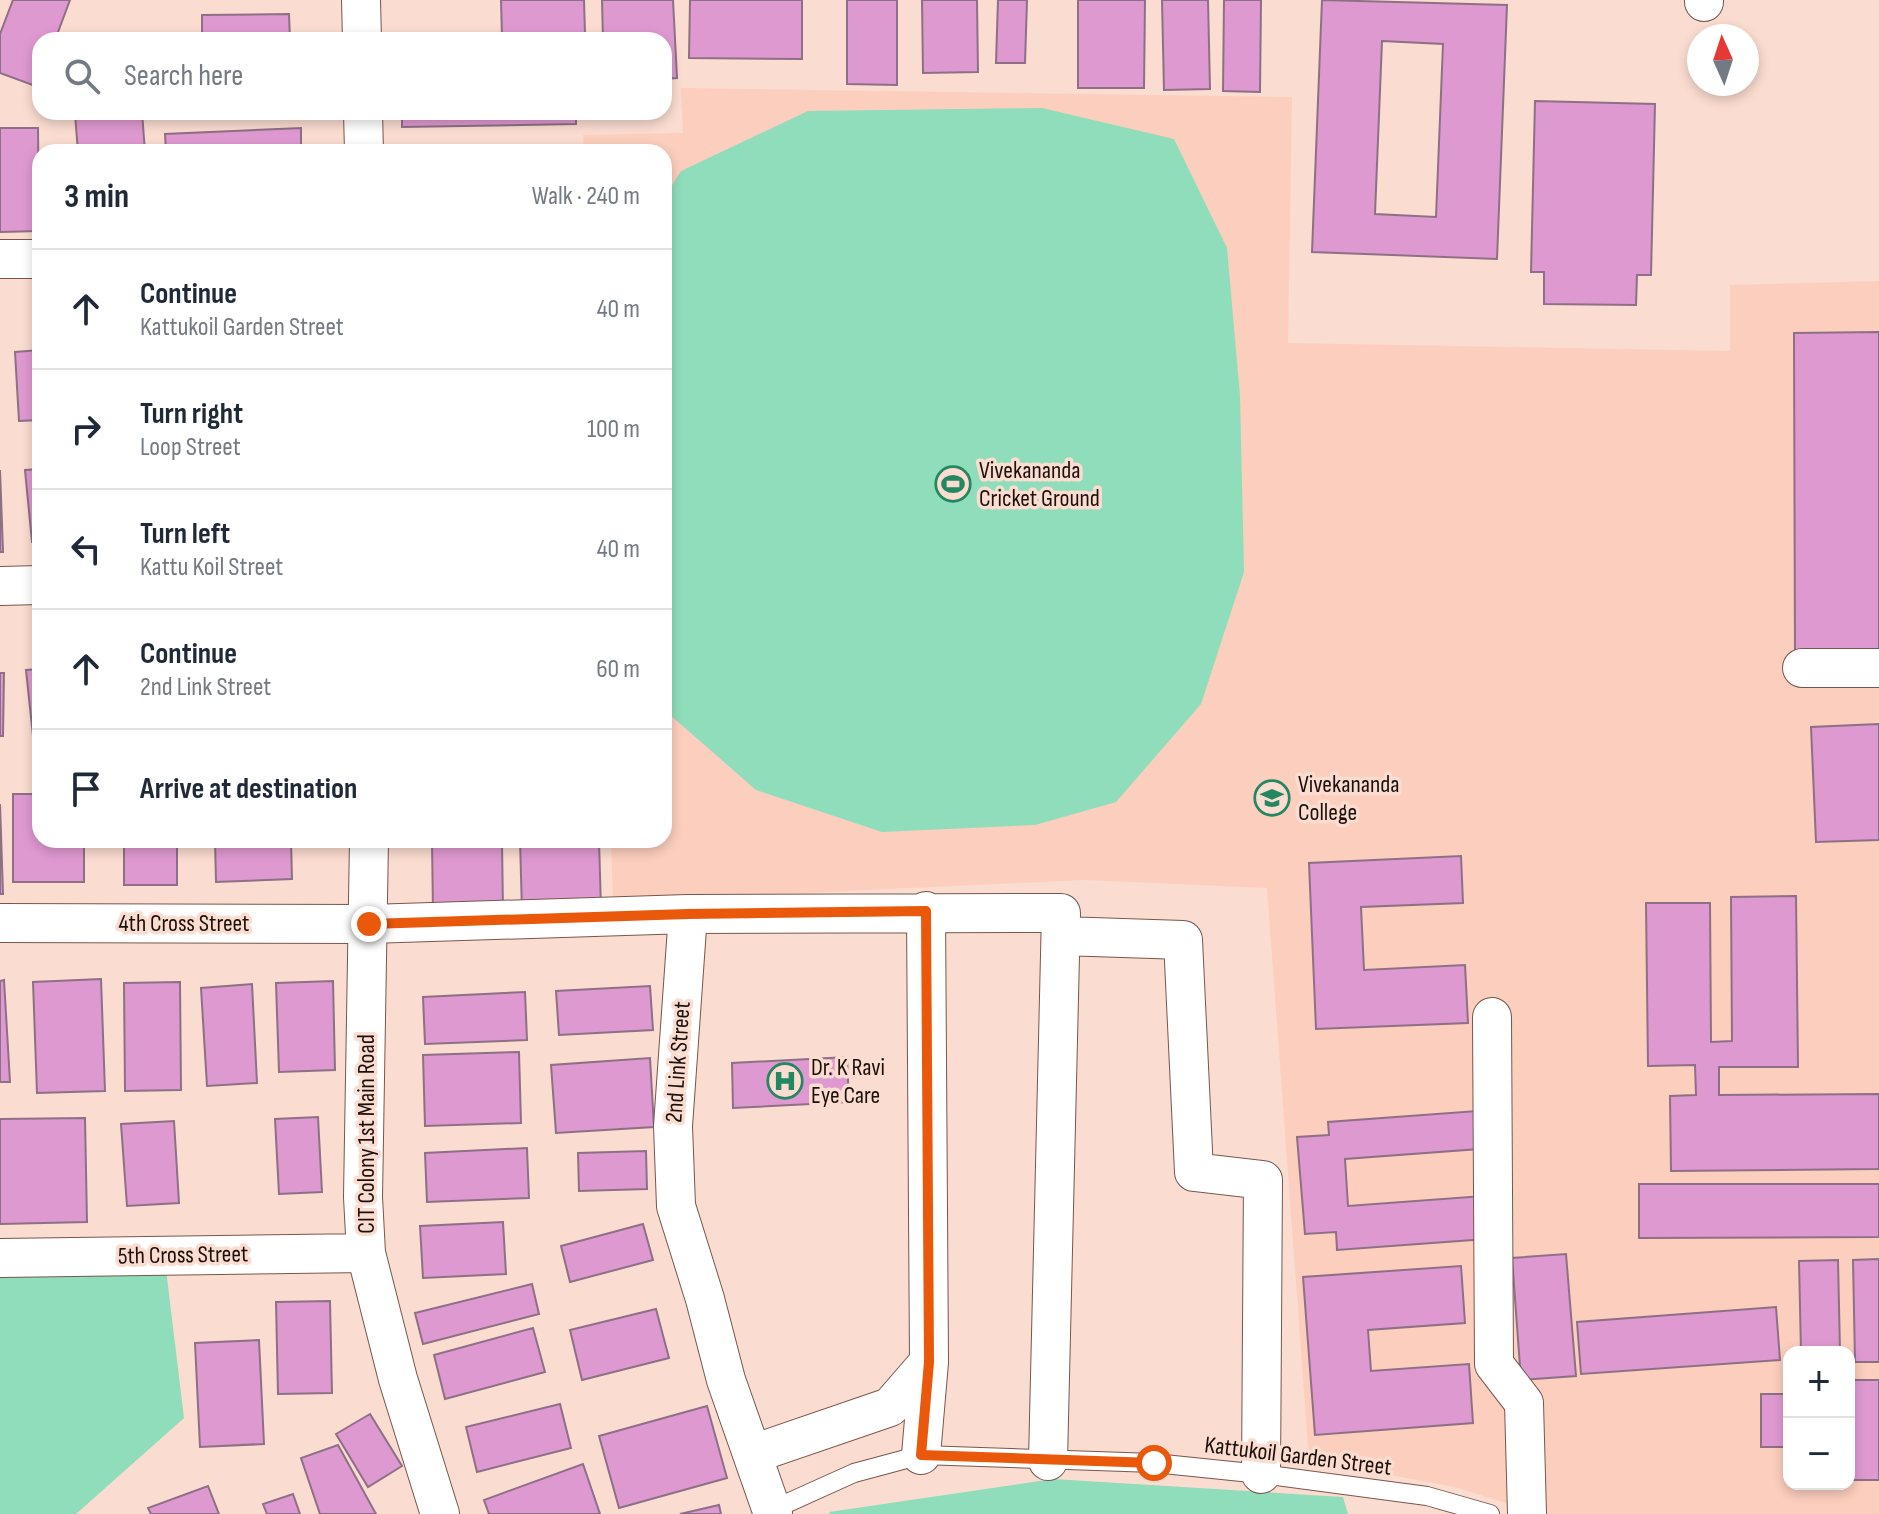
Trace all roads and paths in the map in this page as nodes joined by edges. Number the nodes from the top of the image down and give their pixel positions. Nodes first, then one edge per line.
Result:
1 (361, 0) edge
2 (362, 32) edge
3 (363, 120) edge
4 (364, 144) edge
5 (0, 259) edge
6 (32, 259) edge
7 (32, 585) edge
8 (0, 586) edge
9 (1802, 668) dead end
10 (1879, 668) edge
11 (369, 848) edge
12 (926, 911) junction
13 (688, 914) junction
14 (0, 923) edge
15 (369, 924) junction
16 (1062, 925) junction
17 (1492, 1017) dead end
18 (366, 1253) junction
19 (0, 1258) edge
20 (929, 1362) junction
21 (753, 1454) junction
22 (921, 1455) junction
23 (1048, 1461) junction
24 (1261, 1474) junction
25 (772, 1512) edge
26 (440, 1514) edge
27 (1490, 1514) edge
28 (1527, 1514) edge

1 - 2 street
3 - 4 street
5 - 6 street
7 - 8 street
9 - 10 street
11 - 15 street, CIT Colony 1st Main Road
12 - 13 street
12 - 16 street
12 - 20 street
13 - 15 street
13 - 21 street, 2nd Link Street
14 - 15 street, 4th Cross Street
15 - 18 street, CIT Colony 1st Main Road
16 - 23 street
16 - 24 street
17 - 28 street
18 - 19 street, 5th Cross Street
18 - 26 street, CIT Colony 1st Main Road
20 - 21 street
20 - 22 street
21 - 25 street, 2nd Link Street
22 - 23 lane, Kattukoil Garden Street
22 - 25 lane, Kattukoil Garden Street
23 - 24 lane, Kattukoil Garden Street
24 - 27 lane, Kattukoil Garden Street

